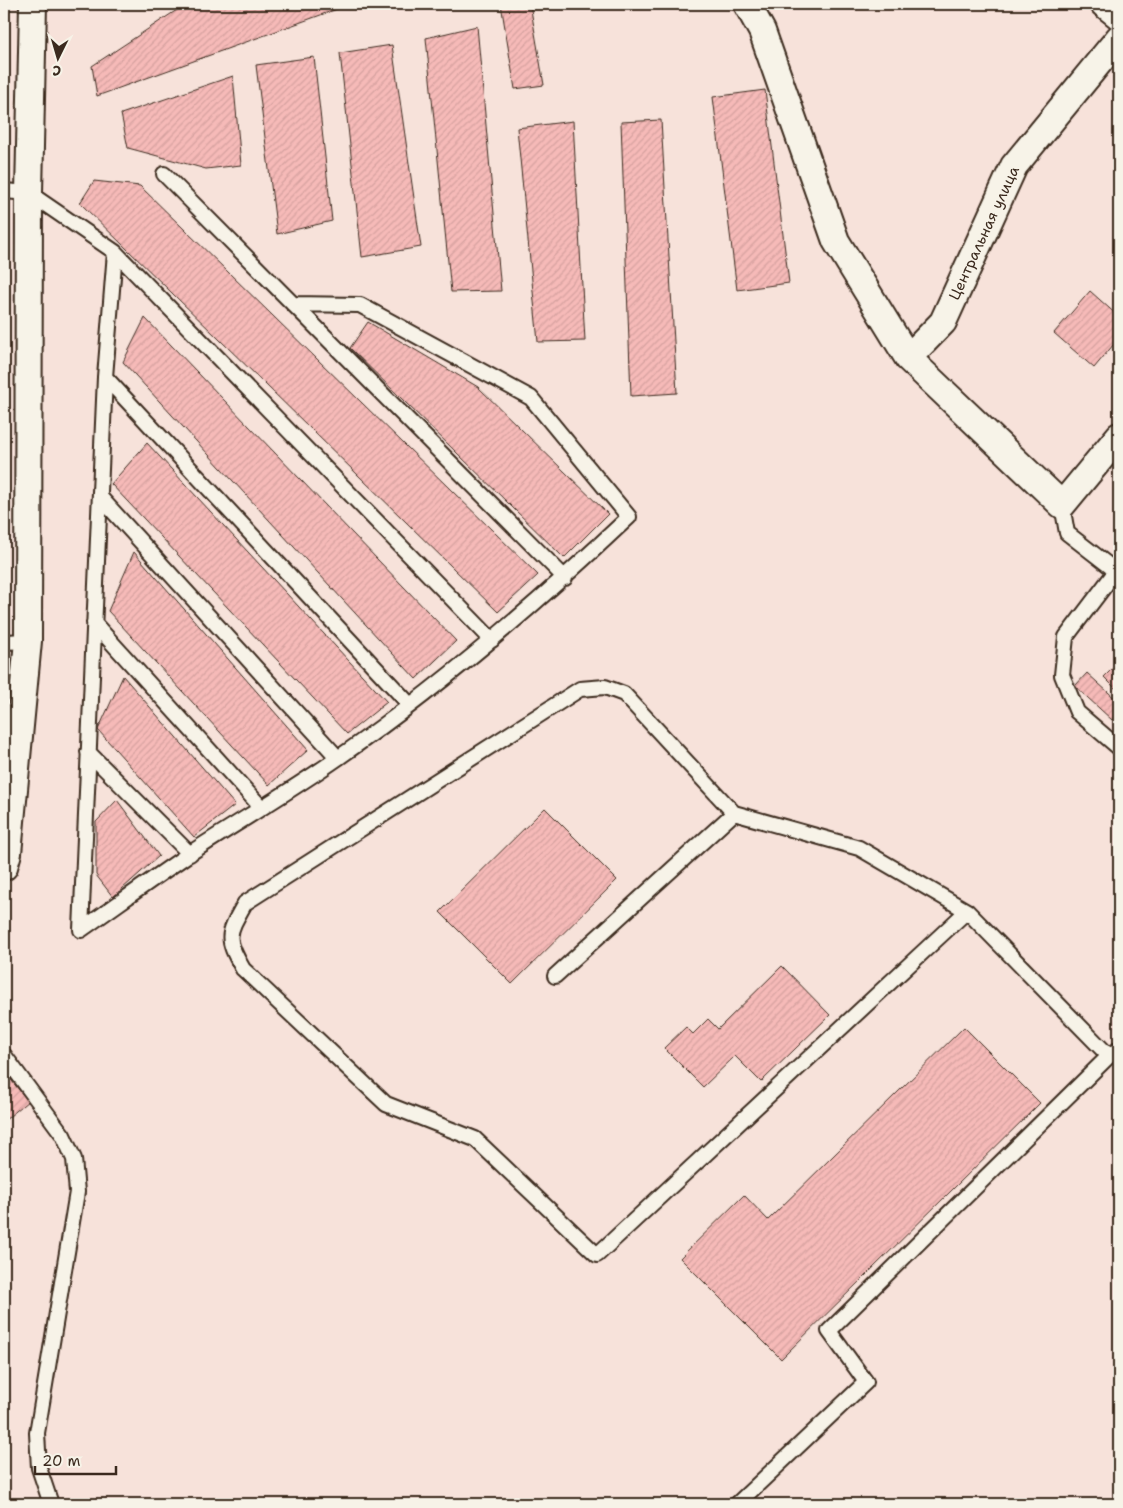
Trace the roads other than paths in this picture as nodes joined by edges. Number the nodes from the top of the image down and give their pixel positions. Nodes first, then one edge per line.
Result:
1 (33, 4) edge
2 (747, 4) edge
3 (1104, 4) edge
4 (1119, 16) edge
5 (1119, 38) edge
6 (164, 174) dead end
7 (16, 192) edge
8 (116, 252) junction
9 (292, 304) junction
10 (908, 358) junction
11 (105, 377) junction
12 (1119, 436) edge
13 (100, 497) junction
14 (1062, 505) junction
15 (565, 578) junction
16 (94, 623) junction
17 (492, 640) junction
18 (16, 642) edge
19 (410, 706) junction
20 (1119, 748) edge
21 (88, 752) junction
22 (338, 758) junction
23 (260, 808) junction
24 (734, 813) junction
25 (190, 854) junction
26 (4, 867) edge
27 (967, 911) junction
28 (555, 976) dead end
29 (1114, 1053) edge
30 (4, 1055) edge
31 (51, 1504) edge
32 (737, 1504) edge

1 - 7 street
2 - 10 street
3 - 4 street
5 - 10 street, Центральная улица
6 - 9 lane
7 - 8 lane
7 - 18 street
8 - 11 lane
8 - 17 lane
9 - 15 lane
9 - 15 lane
10 - 14 street
11 - 13 lane
11 - 19 lane
12 - 14 street
13 - 16 lane
13 - 22 lane
14 - 20 lane
15 - 17 lane
16 - 21 lane
16 - 23 lane
17 - 19 lane
18 - 26 street
19 - 22 lane
21 - 25 lane
21 - 25 lane
22 - 23 lane
23 - 25 lane
24 - 27 lane
24 - 27 lane
24 - 28 lane
27 - 29 lane
29 - 32 lane
30 - 31 lane

